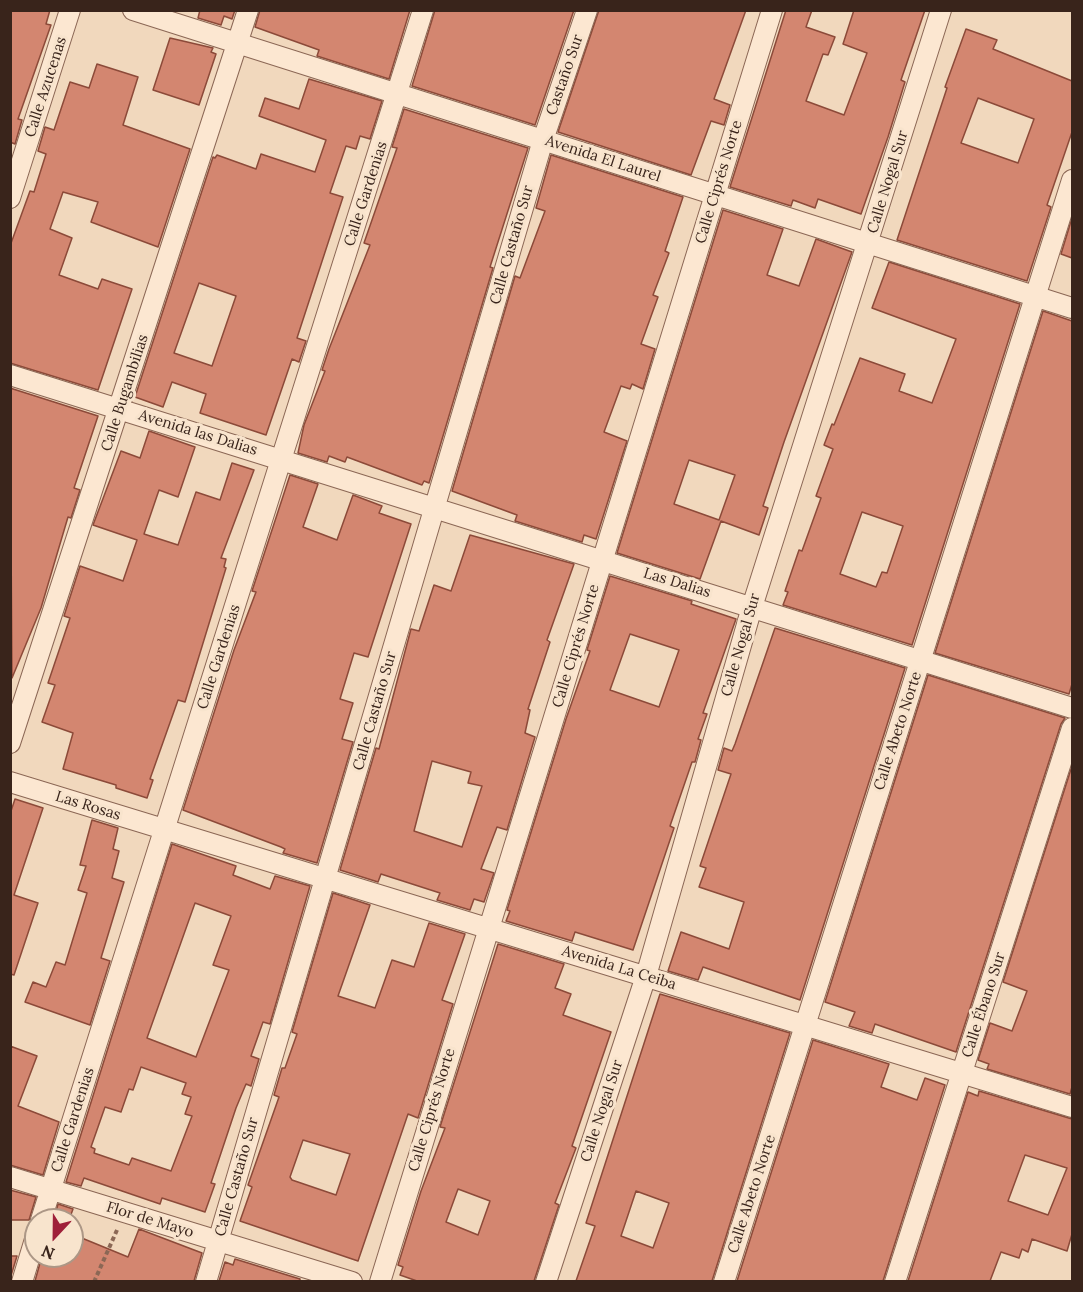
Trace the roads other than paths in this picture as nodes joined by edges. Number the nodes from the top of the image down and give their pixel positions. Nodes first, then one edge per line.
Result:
1 (70, 10) edge
2 (133, 10) edge
3 (248, 10) edge
4 (423, 10) edge
5 (587, 10) edge
6 (772, 10) edge
7 (941, 10) edge
8 (239, 44) junction
9 (397, 94) junction
10 (543, 140) junction
11 (1072, 180) edge
12 (715, 195) junction
13 (10, 198) edge
14 (868, 243) junction
15 (1036, 296) junction
16 (1072, 308) edge
17 (10, 375) edge
18 (120, 409) junction
19 (281, 459) junction
20 (435, 507) junction
21 (603, 560) junction
22 (752, 607) junction
23 (921, 660) junction
24 (1072, 708) edge
25 (1072, 728) edge
26 (10, 743) edge
27 (10, 782) edge
28 (165, 830) junction
29 (325, 879) junction
30 (489, 928) junction
31 (646, 976) junction
32 (805, 1025) junction
33 (962, 1073) junction
34 (1072, 1107) edge
35 (10, 1177) edge
36 (50, 1190) junction
37 (45, 1208) edge
38 (218, 1241) junction
39 (206, 1281) edge
40 (352, 1281) edge
41 (380, 1281) edge
42 (546, 1281) edge
43 (724, 1281) edge
44 (895, 1281) edge

1 - 13 street, Calle Azucenas
2 - 8 street, Avenida El Laurel
3 - 8 street, Calle Bugambilias
4 - 9 street, Calle Gardenias
5 - 10 street, Castaño Sur
6 - 12 street, Calle Ciprés Norte
7 - 14 street, Calle Nogal Sur
8 - 9 street, Avenida El Laurel
8 - 18 street, Calle Bugambilias
9 - 10 street, Avenida El Laurel
9 - 19 street, Calle Gardenias
10 - 12 street, Avenida El Laurel
10 - 20 street, Calle Castaño Sur
11 - 15 street, Calle Abeto Norte
12 - 14 street, Avenida El Laurel
12 - 21 street, Calle Ciprés Norte
14 - 15 street, Avenida El Laurel
14 - 22 street, Calle Nogal Sur
15 - 16 street, Avenida El Laurel
15 - 23 street, Calle Abeto Norte
17 - 18 street, Avenida las Dalias
18 - 19 street, Avenida las Dalias
18 - 26 street, Calle Bugambilias
19 - 20 street, Las Dalias
19 - 28 street, Calle Gardenias
20 - 21 street, Las Dalias
20 - 29 street, Calle Castaño Sur
21 - 22 street, Las Dalias
21 - 30 street, Calle Ciprés Norte
22 - 23 street, Las Dalias
22 - 31 street, Calle Nogal Sur
23 - 24 street, Las Dalias
23 - 32 street, Calle Abeto Norte
25 - 33 street, Calle Ébano Sur
27 - 28 street, Las Rosas
28 - 29 street, Avenida La Ceiba
28 - 36 street, Calle Gardenias
29 - 30 street, Avenida La Ceiba
29 - 38 street, Calle Castaño Sur
30 - 31 street, Avenida La Ceiba
30 - 41 street, Calle Ciprés Norte
31 - 32 street, Avenida La Ceiba
31 - 42 street, Calle Nogal Sur
32 - 33 street, Avenida La Ceiba
32 - 43 street, Calle Abeto Norte
33 - 34 street, Avenida La Ceiba
33 - 44 street, Calle Ébano Sur
35 - 36 street, Flor de Mayo
36 - 37 street, Calle Gardenias
36 - 38 street, Flor de Mayo
38 - 39 street, Calle Castaño Sur
38 - 40 street, Flor de Mayo

